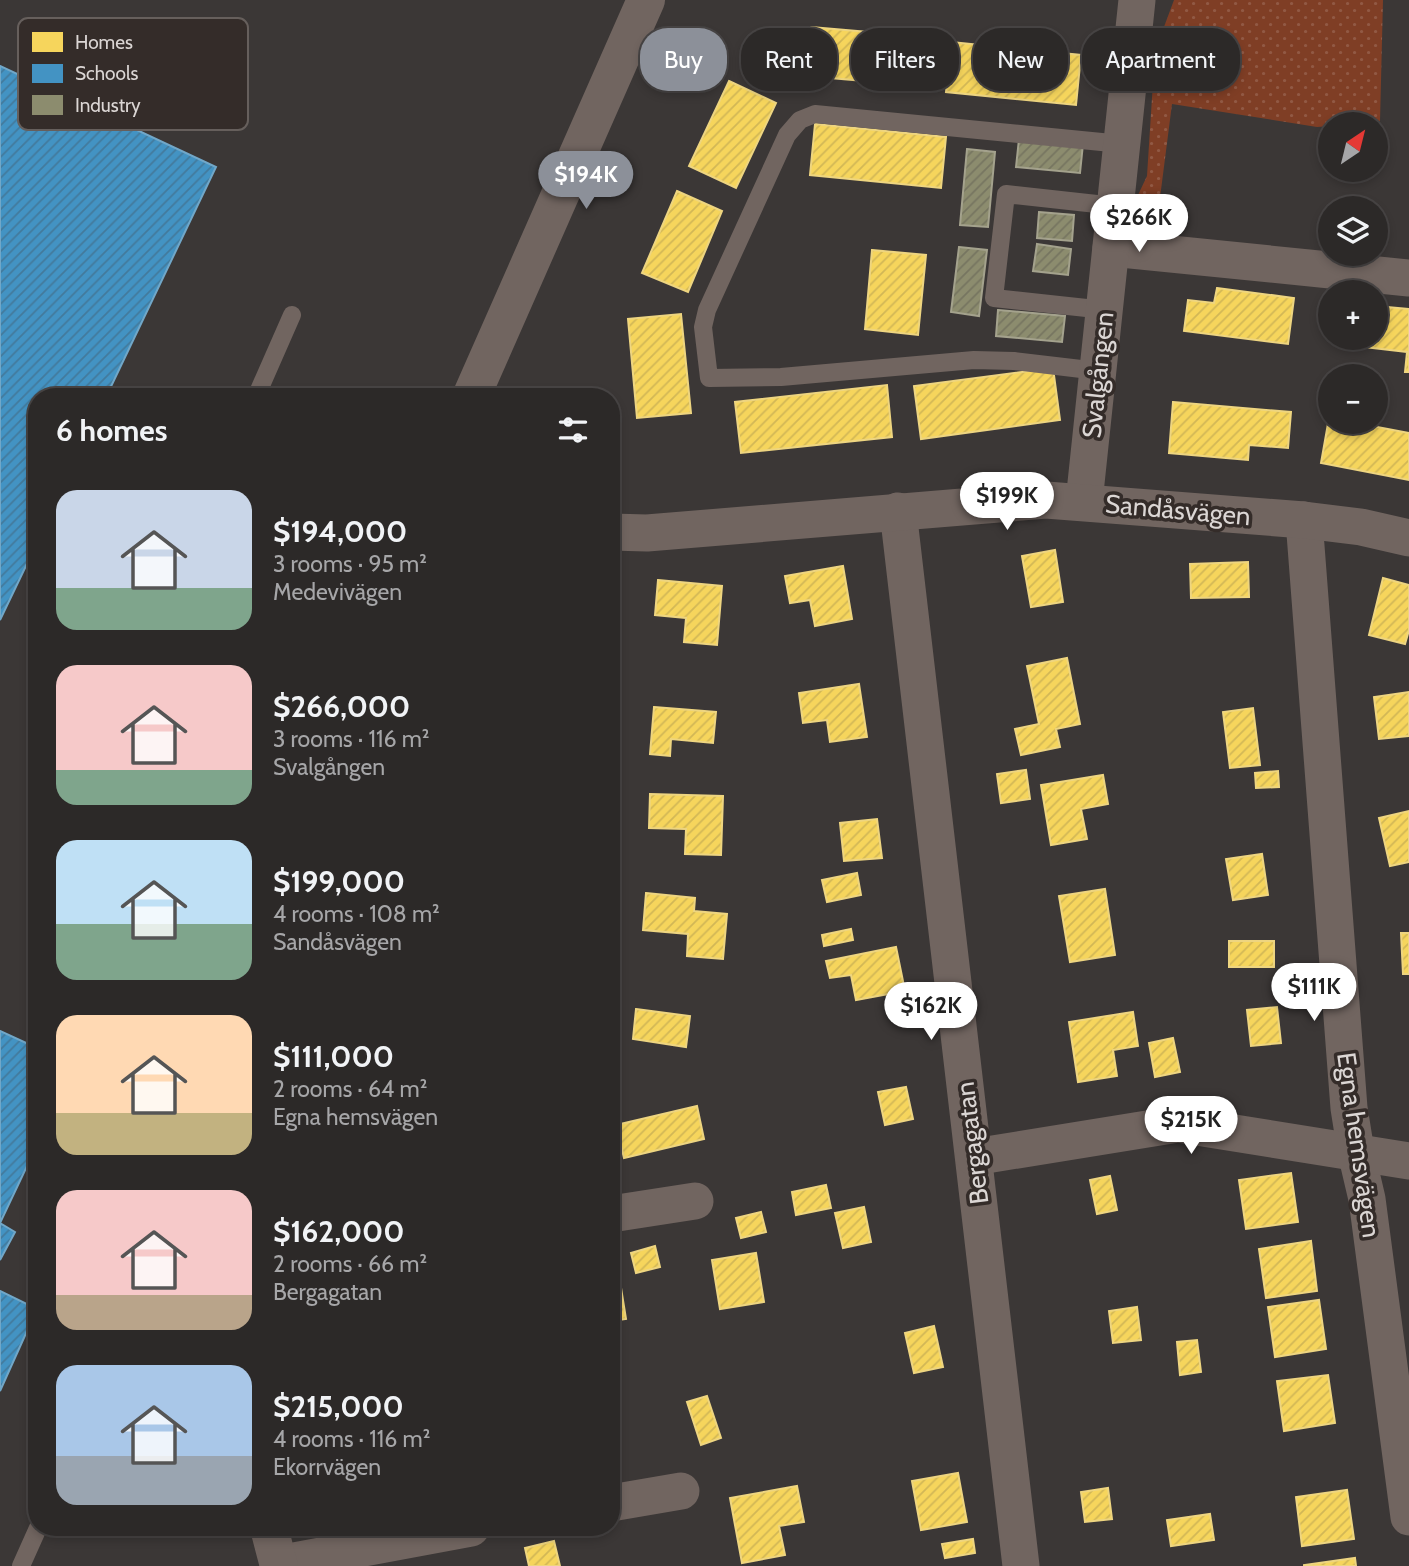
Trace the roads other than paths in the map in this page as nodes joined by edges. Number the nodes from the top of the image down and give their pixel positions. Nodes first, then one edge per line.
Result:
1 (646, 0) edge
2 (1137, 0) edge
3 (1122, 144) junction
4 (1115, 206) junction
5 (1111, 248) junction
6 (1409, 278) edge
7 (1105, 310) junction
8 (292, 316) dead end
9 (1098, 371) junction
10 (260, 388) edge
11 (475, 388) edge
12 (1084, 502) junction
13 (898, 511) junction
14 (1304, 520) junction
15 (620, 532) edge
16 (1409, 538) edge
17 (1356, 1152) junction
18 (974, 1157) junction
19 (1409, 1161) edge
20 (695, 1201) dead end
21 (620, 1213) edge
22 (681, 1491) dead end
23 (620, 1501) edge
24 (1409, 1517) edge
25 (34, 1536) edge
26 (271, 1536) edge
27 (425, 1536) edge
28 (278, 1565) edge
29 (21, 1566) edge
30 (1021, 1566) edge

1 - 11 street
2 - 3 street, Svalgången
3 - 4 street, Svalgången
3 - 9 lane
4 - 5 street, Svalgången
4 - 7 lane
5 - 6 street
5 - 7 street, Svalgången
7 - 9 street, Svalgången
8 - 10 lane
9 - 12 street, Svalgången
12 - 13 street, Sandåsvägen
12 - 14 street, Sandåsvägen
13 - 15 street, Sandåsvägen
13 - 18 street, Bergagatan
14 - 16 street, Sandåsvägen
14 - 17 street, Egna hemsvägen
17 - 18 street
17 - 19 street
17 - 24 street, Egna hemsvägen
18 - 30 street, Bergagatan
20 - 21 street
22 - 23 street
25 - 29 lane
26 - 28 street
27 - 28 street

